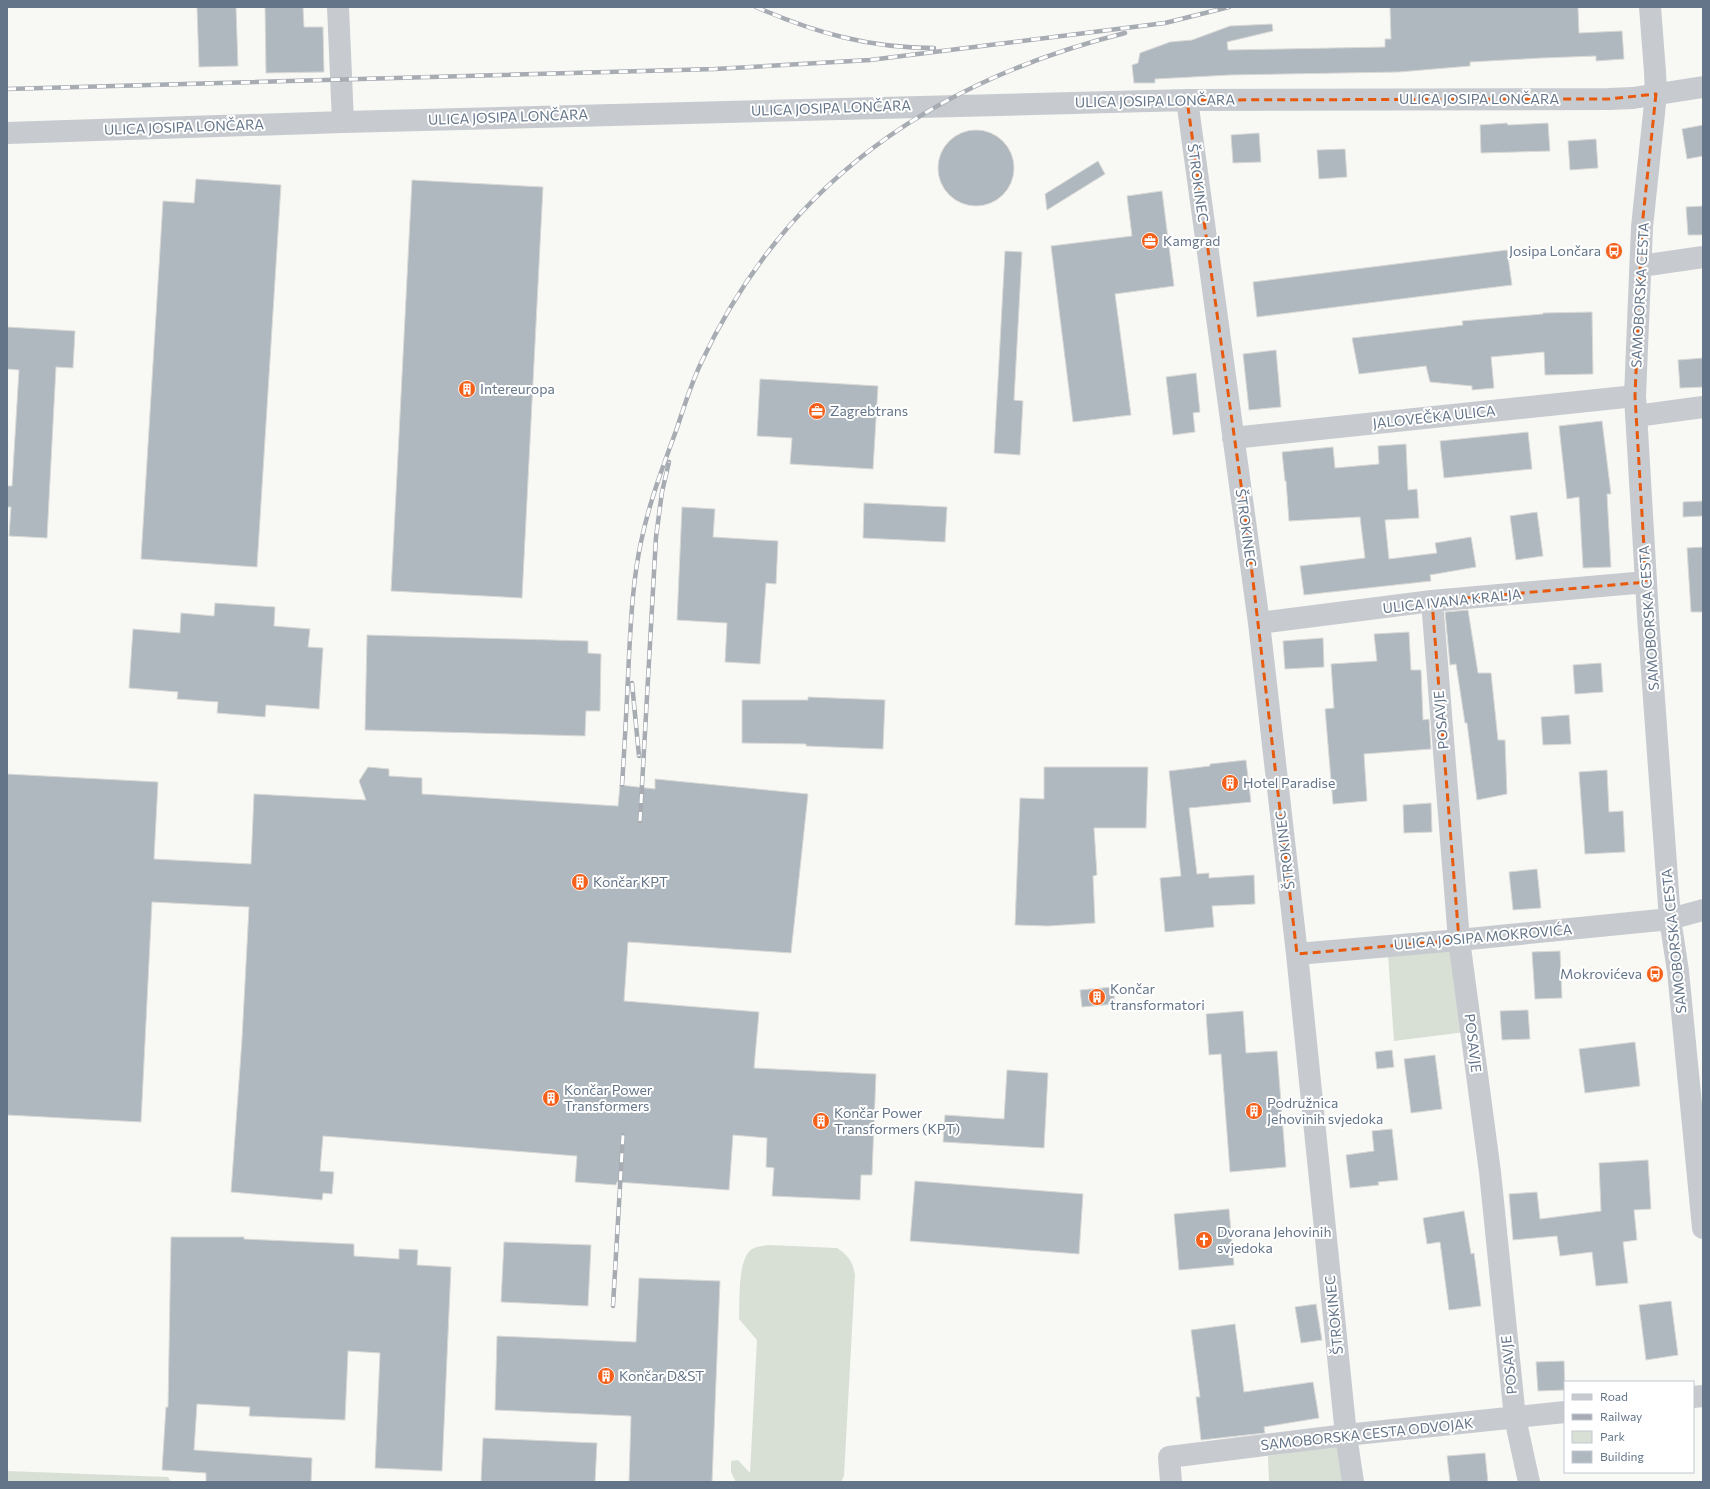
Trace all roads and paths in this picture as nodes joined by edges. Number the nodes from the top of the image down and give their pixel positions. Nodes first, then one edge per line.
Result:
1 (338, 7) edge
2 (1650, 7) edge
3 (1703, 87) edge
4 (1656, 94) junction
5 (1186, 100) junction
6 (343, 122) junction
7 (7, 133) edge
8 (1703, 257) edge
9 (1641, 266) junction
10 (1636, 406) junction
11 (1703, 407) edge
12 (1233, 438) junction
13 (1646, 582) junction
14 (1432, 601) junction
15 (1259, 623) junction
16 (1703, 910) edge
17 (1670, 919) junction
18 (1459, 940) junction
19 (1296, 954) junction
20 (1703, 1228) edge
21 (1564, 1412) edge
22 (1515, 1418) junction
23 (1346, 1435) junction
24 (1172, 1482) edge
25 (1353, 1482) edge
26 (1529, 1482) edge

1 - 6 street
2 - 4 street, SAMOBORSKA CESTA
3 - 4 street, ULICA JOSIPA LONČARA
4 - 5 street, ULICA JOSIPA LONČARA
4 - 9 street, SAMOBORSKA CESTA
5 - 6 street, ULICA JOSIPA LONČARA
5 - 12 street, ŠTROKINEC
6 - 7 street, ULICA JOSIPA LONČARA
8 - 9 street
9 - 10 street, SAMOBORSKA CESTA
10 - 11 street, JALOVEČKA ULICA
10 - 12 street, JALOVEČKA ULICA
10 - 13 street, SAMOBORSKA CESTA
12 - 15 street, ŠTROKINEC
13 - 14 street, ULICA IVANA KRALJA
13 - 17 street, SAMOBORSKA CESTA
14 - 15 street, ULICA IVANA KRALJA
14 - 18 street, POSAVJE
15 - 19 street, ŠTROKINEC
16 - 17 street, ULICA JOSIPA MOKROVIĆA
17 - 18 street, ULICA JOSIPA MOKROVIĆA
17 - 20 street, SAMOBORSKA CESTA
18 - 19 street, ULICA JOSIPA MOKROVIĆA
18 - 22 street, POSAVJE
19 - 23 street, ŠTROKINEC
21 - 22 street, SAMOBORSKA CESTA ODVOJAK
22 - 23 street, SAMOBORSKA CESTA ODVOJAK
22 - 26 street, POSAVJE
23 - 24 street, SAMOBORSKA CESTA ODVOJAK
23 - 25 street, ŠTROKINEC

